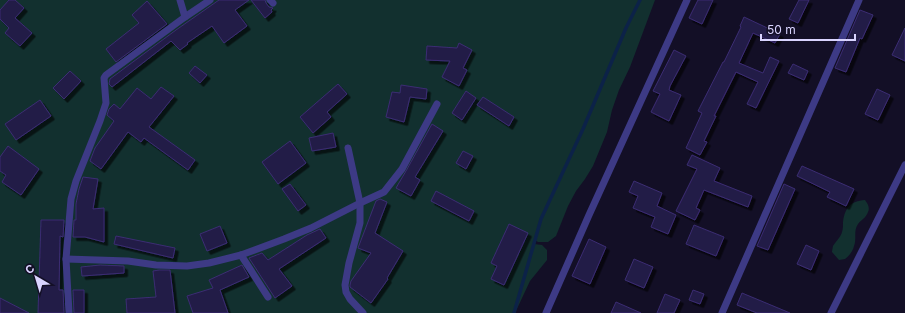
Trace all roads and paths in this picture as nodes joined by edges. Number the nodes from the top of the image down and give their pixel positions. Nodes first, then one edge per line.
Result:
1 (180, 0) edge
2 (210, 0) edge
3 (687, 0) edge
4 (859, 0) edge
5 (185, 17) junction
6 (437, 104) dead end
7 (348, 148) dead end
8 (905, 165) edge
9 (360, 203) junction
10 (241, 255) junction
11 (66, 259) junction
12 (268, 298) dead end
13 (69, 313) edge
14 (364, 313) edge
15 (546, 313) edge
16 (722, 313) edge
17 (831, 313) edge

1 - 5 lane
2 - 5 lane
3 - 15 lane
4 - 16 lane
5 - 11 lane
6 - 9 lane
7 - 9 lane
8 - 17 lane
9 - 10 lane
9 - 14 lane
10 - 11 lane
10 - 12 lane
11 - 13 lane

